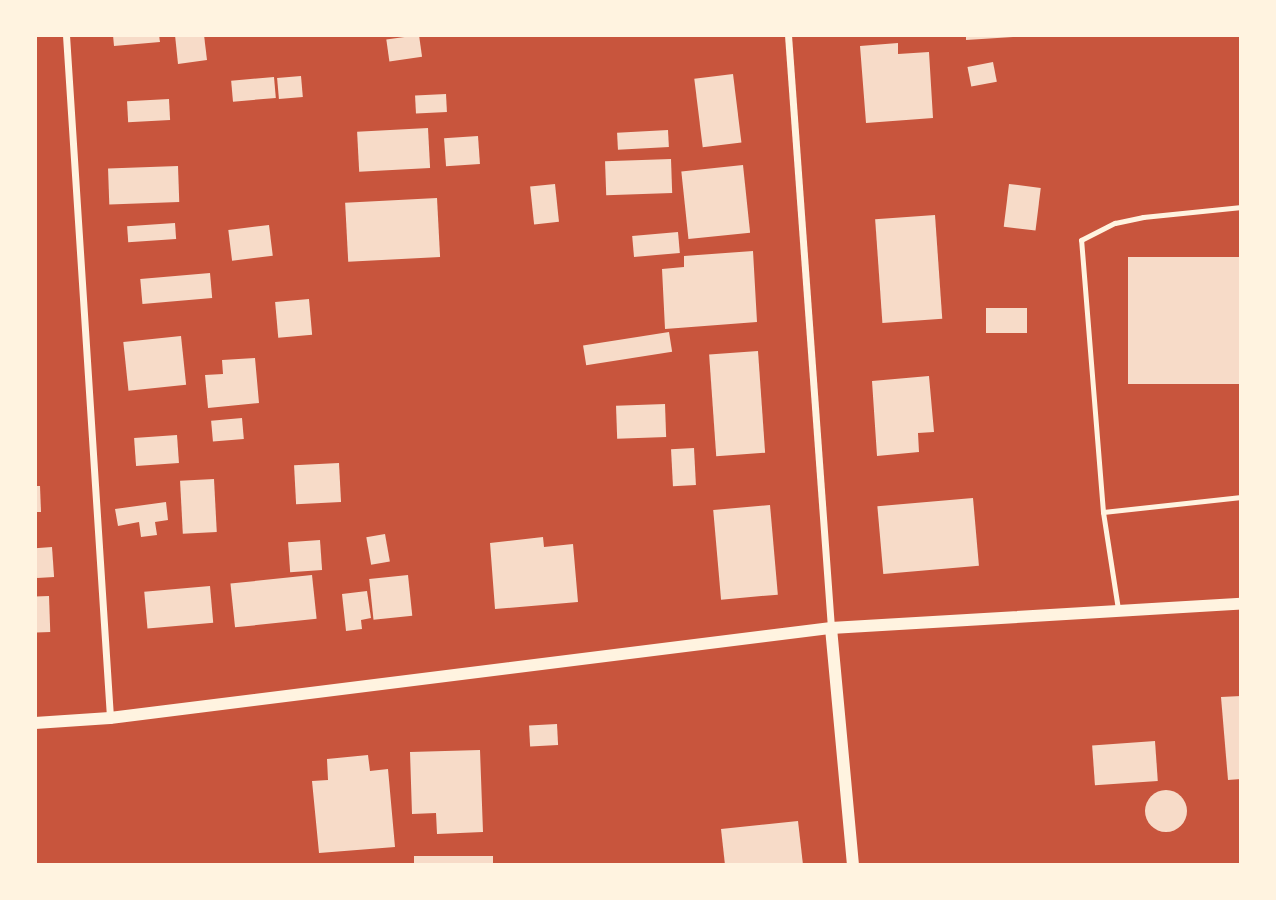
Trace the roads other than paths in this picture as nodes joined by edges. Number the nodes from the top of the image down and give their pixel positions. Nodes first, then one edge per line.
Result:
1 (66, 35) edge
2 (788, 35) edge
3 (1241, 207) edge
4 (1241, 497) edge
5 (1103, 512) junction
6 (1241, 604) edge
7 (1118, 609) junction
8 (831, 628) junction
9 (110, 718) junction
10 (35, 723) edge
11 (853, 865) edge

1 - 9 street
2 - 8 street
3 - 5 lane
4 - 5 lane
5 - 7 lane
6 - 7 street
7 - 8 street
8 - 9 street
8 - 11 street
9 - 10 street

